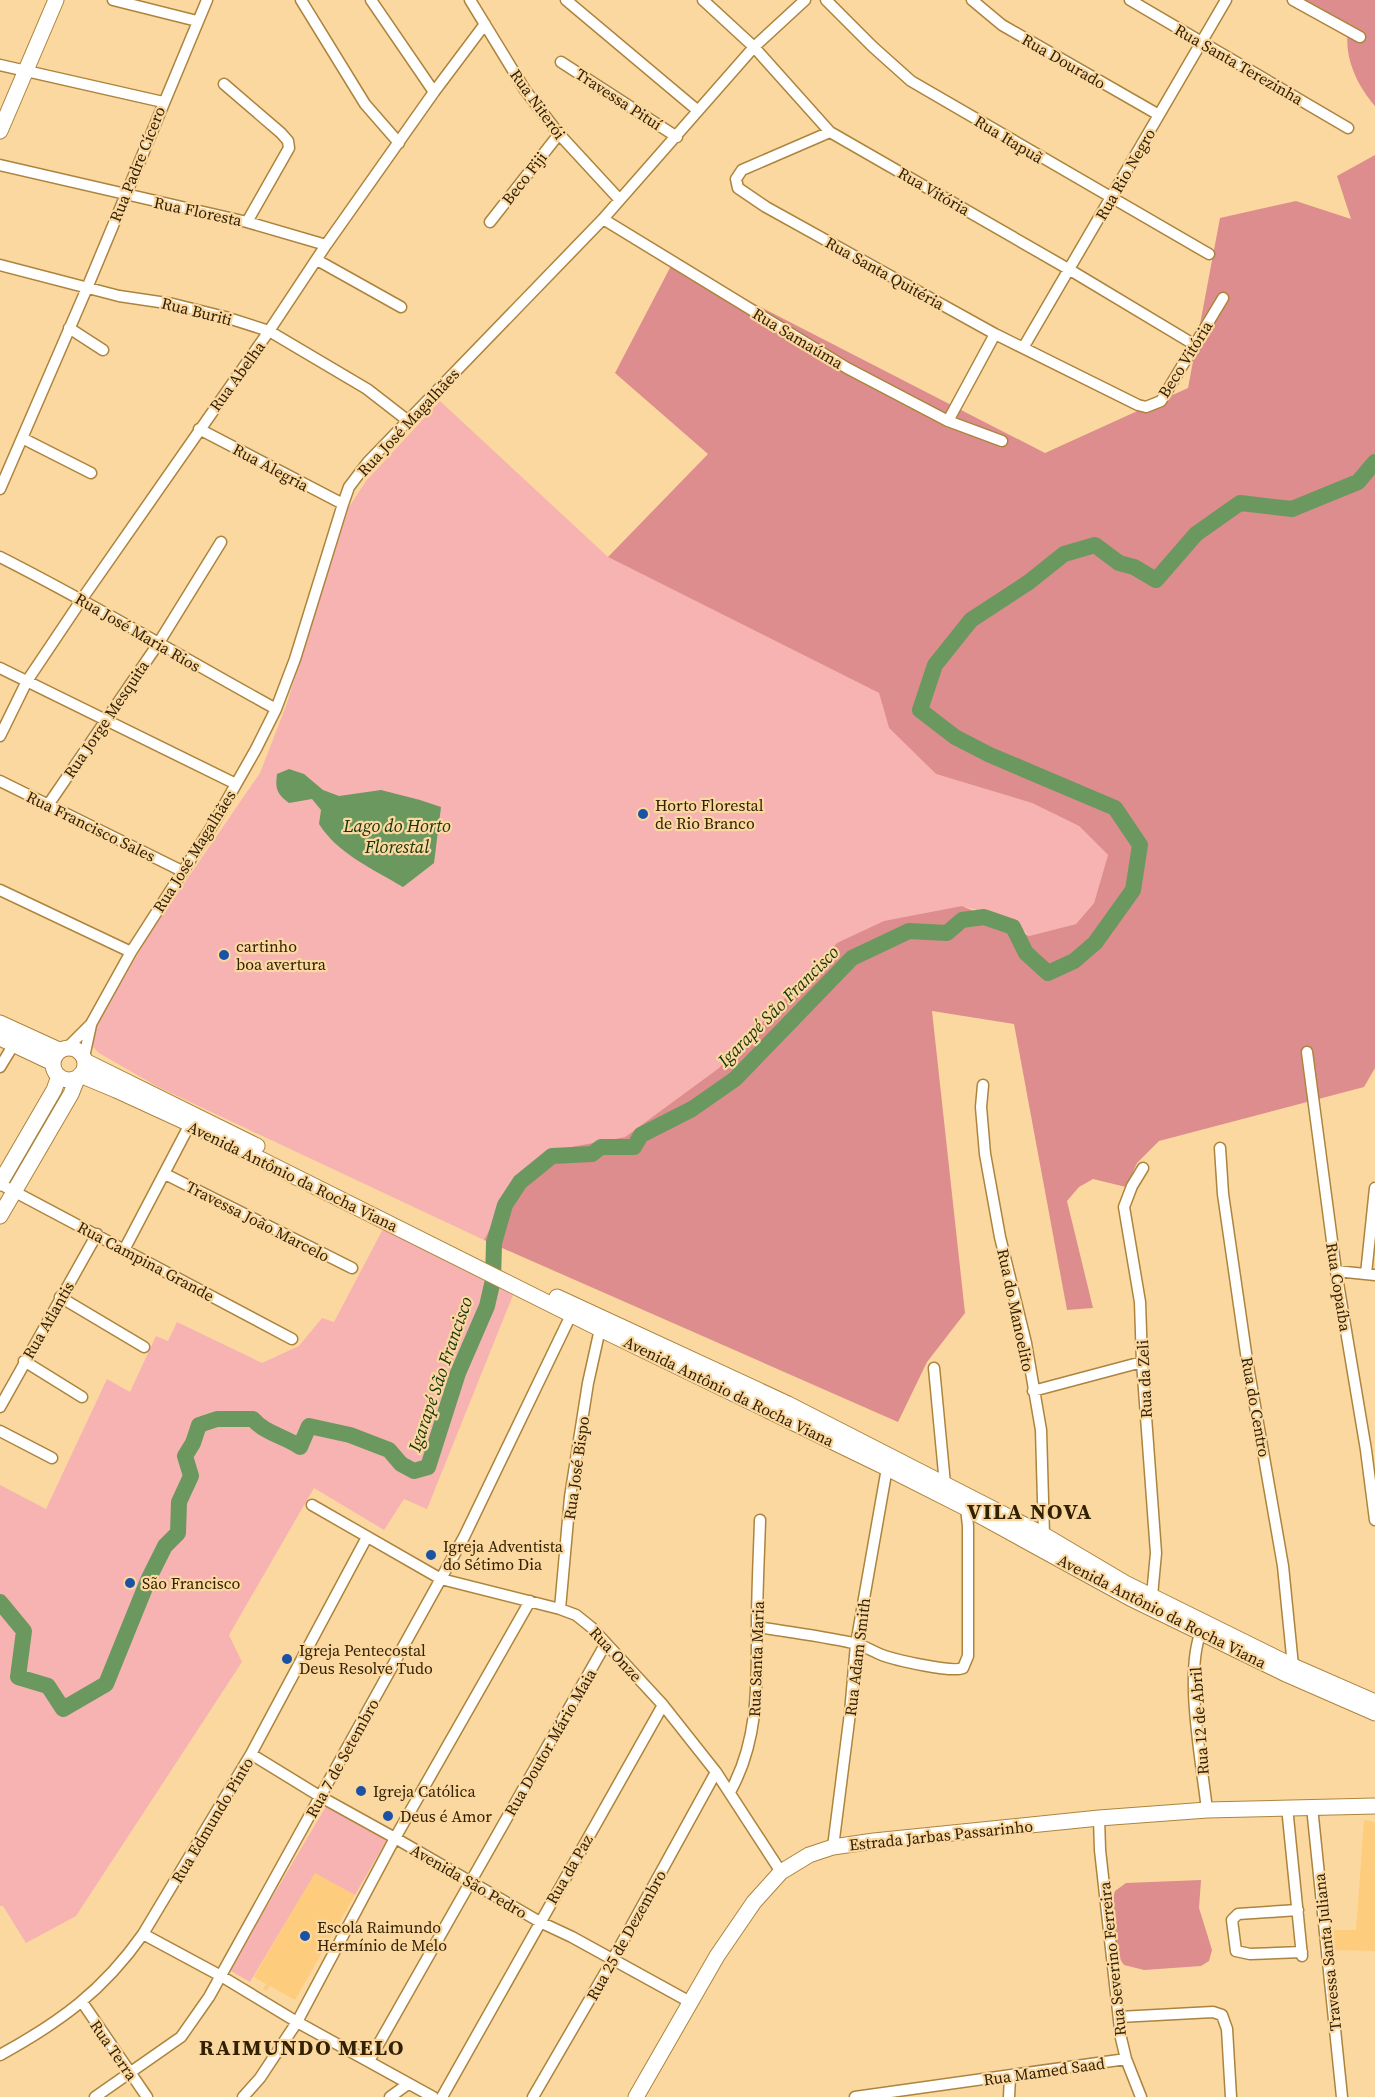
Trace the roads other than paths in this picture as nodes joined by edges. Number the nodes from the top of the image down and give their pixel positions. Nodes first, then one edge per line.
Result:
1 (56, 0) edge
2 (113, 0) edge
3 (207, 0) edge
4 (301, 0) edge
5 (371, 0) edge
6 (470, 0) edge
7 (566, 0) edge
8 (703, 0) edge
9 (804, 0) edge
10 (826, 0) edge
11 (972, 0) edge
12 (1130, 0) edge
13 (1226, 0) edge
14 (1293, 0) edge
15 (197, 21) junction
16 (485, 24) junction
17 (1360, 37) dead end
18 (1202, 42) junction
19 (754, 47) junction
20 (561, 62) dead end
21 (0, 65) edge
22 (27, 70) junction
23 (225, 84) dead end
24 (434, 92) junction
25 (163, 102) junction
26 (697, 111) junction
27 (1159, 115) junction
28 (1348, 128) dead end
29 (0, 131) edge
30 (830, 132) junction
31 (559, 134) junction
32 (677, 137) junction
33 (399, 143) junction
34 (0, 165) edge
35 (124, 194) junction
36 (619, 199) junction
37 (1111, 199) junction
38 (603, 219) junction
39 (247, 222) junction
40 (490, 222) dead end
41 (326, 245) junction
42 (1209, 254) dead end
43 (317, 260) junction
44 (0, 265) edge
45 (1070, 270) junction
46 (87, 288) junction
47 (1223, 297) dead end
48 (401, 307) dead end
49 (69, 328) junction
50 (269, 332) junction
51 (995, 334) junction
52 (1195, 345) junction
53 (1023, 348) junction
54 (103, 350) dead end
55 (1138, 405) joint
56 (407, 420) junction
57 (948, 421) junction
58 (199, 429) junction
59 (22, 438) junction
60 (1002, 441) dead end
61 (91, 473) dead end
62 (0, 489) edge
63 (343, 504) junction
64 (221, 542) dead end
65 (0, 557) edge
66 (82, 599) junction
67 (158, 644) junction
68 (0, 668) edge
69 (27, 681) junction
70 (276, 709) junction
71 (105, 721) junction
72 (0, 736) edge
73 (0, 781) edge
74 (236, 784) junction
75 (48, 805) junction
76 (182, 871) junction
77 (0, 890) edge
78 (131, 952) junction
79 (0, 1023) edge
80 (91, 1024) junction
81 (7, 1041) edge
82 (1307, 1052) dead end
83 (60, 1059) junction
84 (0, 1067) edge
85 (81, 1068) junction
86 (983, 1085) dead end
87 (190, 1124) junction
88 (1220, 1148) dead end
89 (1143, 1168) dead end
90 (165, 1174) junction
91 (0, 1184) edge
92 (1375, 1188) edge
93 (14, 1193) junction
94 (0, 1216) edge
95 (97, 1234) junction
96 (433, 1242) junction
97 (124, 1250) junction
98 (352, 1268) dead end
99 (1336, 1271) junction
100 (501, 1275) junction
101 (1371, 1275) edge
102 (60, 1297) junction
103 (571, 1315) junction
104 (600, 1329) junction
105 (292, 1338) dead end
106 (144, 1347) dead end
107 (24, 1361) junction
108 (1142, 1362) junction
109 (934, 1368) dead end
110 (1033, 1391) junction
111 (82, 1397) dead end
112 (0, 1407) edge
113 (0, 1431) edge
114 (1370, 1450) edge
115 (52, 1458) dead end
116 (887, 1468) junction
117 (945, 1484) junction
118 (312, 1505) dead end
119 (966, 1508) junction
120 (760, 1520) dead end
121 (1375, 1520) edge
122 (1044, 1535) junction
123 (367, 1537) junction
124 (441, 1579) junction
125 (1152, 1596) junction
126 (530, 1601) junction
127 (560, 1609) junction
128 (757, 1627) junction
129 (1201, 1632) junction
130 (606, 1643) junction
131 (856, 1644) junction
132 (1293, 1666) junction
133 (1375, 1702) edge
134 (663, 1705) junction
135 (1375, 1713) edge
136 (251, 1754) junction
137 (716, 1772) junction
138 (730, 1792) junction
139 (321, 1797) junction
140 (1375, 1806) edge
141 (1312, 1807) junction
142 (1287, 1808) junction
143 (1207, 1810) junction
144 (1099, 1818) junction
145 (395, 1838) junction
146 (833, 1847) junction
147 (781, 1872) junction
148 (470, 1882) junction
149 (1298, 1910) junction
150 (540, 1922) junction
151 (143, 1934) junction
152 (612, 1961) junction
153 (221, 1976) junction
154 (82, 2002) junction
155 (690, 2002) junction
156 (1119, 2017) junction
157 (297, 2022) junction
158 (0, 2055) edge
159 (1126, 2059) junction
160 (369, 2061) junction
161 (130, 2073) junction
162 (1010, 2077) junction
163 (408, 2084) junction
164 (884, 2095) edge
165 (95, 2097) edge
166 (147, 2097) edge
167 (243, 2097) edge
168 (390, 2097) edge
169 (433, 2097) edge
170 (442, 2097) edge
171 (533, 2097) edge
172 (636, 2097) edge
173 (855, 2097) edge
174 (1009, 2097) edge
175 (1141, 2097) edge
176 (1231, 2097) edge
177 (1342, 2097) edge

1 - 22 main road
2 - 15 street
3 - 15 street, Rua Padre Cícero
4 - 33 street
5 - 24 street
6 - 16 street, Rua Niterói
7 - 26 street
8 - 19 street, Rua Vitória
9 - 19 street, Rua José Magalhães
10 - 37 street, Rua Itapuã
11 - 27 street, Rua Dourado
12 - 18 street, Rua Santa Terezinha
13 - 18 street, Rua Rio Negro
14 - 17 street
15 - 25 street, Rua Padre Cícero
16 - 24 street, Rua Abelha
16 - 31 street, Rua Niterói
18 - 27 street, Rua Rio Negro
18 - 28 street, Rua Santa Terezinha
19 - 26 street, Rua José Magalhães
19 - 30 street, Rua Vitória
20 - 32 street, Travessa Pituí
21 - 22 street
22 - 25 street
22 - 29 main road
23 - 39 street
24 - 33 street, Rua Abelha
25 - 35 street, Rua Padre Cícero
26 - 32 street, Rua José Magalhães
27 - 37 street, Rua Rio Negro
30 - 45 street, Rua Vitória
30 - 51 street, Rua Santa Quitéria
31 - 36 street, Rua Niterói
31 - 40 street, Beco Fiji
32 - 36 street, Rua José Magalhães
33 - 41 street, Rua Abelha
34 - 35 street, Rua Floresta
35 - 39 street, Rua Floresta
35 - 46 street, Rua Padre Cícero
36 - 38 street, Rua José Magalhães
37 - 42 street, Rua Itapuã
37 - 45 street, Rua Rio Negro
38 - 56 street, Rua José Magalhães
38 - 57 street, Rua Samaúma
39 - 41 street, Rua Floresta
41 - 43 street, Rua Abelha
43 - 48 street
43 - 50 street, Rua Abelha
44 - 46 street, Rua Buriti
45 - 52 street, Rua Vitória
45 - 53 street, Rua Rio Negro
46 - 49 street, Rua Padre Cícero
46 - 50 street, Rua Buriti
47 - 52 street, Beco Vitória
49 - 54 street
49 - 59 street, Rua Padre Cícero
50 - 56 street, Rua Buriti
50 - 58 street, Rua Abelha
51 - 53 street, Rua Santa Quitéria
51 - 57 street
52 - 55 street, Beco Vitória
53 - 55 street, Rua Santa Quitéria
56 - 63 street, Rua José Magalhães
57 - 60 street, Rua Samaúma
58 - 63 street, Rua Alegria
58 - 66 street, Rua Abelha
59 - 61 street
59 - 62 street, Rua Padre Cícero
63 - 70 street, Rua José Magalhães
64 - 67 street, Rua Jorge Mesquita
65 - 66 street, Rua José Maria Rios
66 - 67 street, Rua José Maria Rios
66 - 69 street, Rua Abelha
67 - 70 street, Rua José Maria Rios
67 - 71 street, Rua Jorge Mesquita
68 - 69 street
69 - 71 street
69 - 72 street, Rua Abelha
70 - 74 street, Rua José Magalhães
71 - 74 street
71 - 75 street, Rua Jorge Mesquita
73 - 75 street, Rua Francisco Sales
74 - 76 street, Rua José Magalhães
75 - 76 street, Rua Francisco Sales
76 - 78 street, Rua José Magalhães
77 - 78 street
78 - 80 street, Rua José Magalhães
79 - 83 main road
80 - 83 street, Rua José Magalhães
80 - 85 street, Rua José Magalhães
81 - 83 main road
81 - 84 street
82 - 99 street, Rua Copaíba
83 - 85 main road
83 - 85 main road
83 - 91 main road
85 - 87 main road, Avenida Antônio da Rocha Viana
85 - 93 main road
85 - 96 main road, Avenida Antônio da Rocha Viana
86 - 110 street, Rua do Manoelito
87 - 90 street
87 - 96 main road, Avenida Antônio da Rocha Viana
88 - 132 street, Rua do Centro
89 - 108 street, Rua da Zeli
90 - 97 street
90 - 98 street, Travessa João Marcelo
91 - 93 street, Rua Campina Grande
92 - 101 street
93 - 94 main road
93 - 95 street, Rua Campina Grande
95 - 97 street, Rua Campina Grande
95 - 102 street, Rua Atlantis
96 - 100 main road, Avenida Antônio da Rocha Viana
97 - 105 street, Rua Campina Grande
99 - 101 street
99 - 114 street, Rua Copaíba
100 - 103 main road, Avenida Antônio da Rocha Viana
100 - 117 main road, Avenida Antônio da Rocha Viana
102 - 106 street
102 - 107 street, Rua Atlantis
103 - 104 main road, Avenida Antônio da Rocha Viana
103 - 124 street, Rua 7 de Setembro
104 - 116 main road, Avenida Antônio da Rocha Viana
104 - 127 street, Rua José Bispo
107 - 111 street
107 - 112 street, Rua Atlantis
108 - 110 street
108 - 125 street, Rua da Zeli
109 - 117 street
110 - 122 street, Rua do Manoelito
113 - 115 street
114 - 121 street, Rua Copaíba
116 - 119 main road, Avenida Antônio da Rocha Viana
116 - 131 street, Rua Adam Smith
117 - 122 main road, Avenida Antônio da Rocha Viana
118 - 123 street, Rua Onze
119 - 129 main road, Avenida Antônio da Rocha Viana
119 - 131 street
120 - 128 street, Rua Santa Maria
122 - 125 main road, Avenida Antônio da Rocha Viana
123 - 124 street, Rua Onze
123 - 136 street, Rua Edmundo Pinto
124 - 126 street, Rua Onze
124 - 139 street, Rua 7 de Setembro
125 - 132 main road, Avenida Antônio da Rocha Viana
126 - 127 street, Rua Onze
126 - 145 street
127 - 130 street, Rua Onze
128 - 131 street
128 - 138 street, Rua Santa Maria
129 - 135 main road, Avenida Antônio da Rocha Viana
129 - 143 street, Rua 12 de Abril
130 - 134 street, Rua Onze
130 - 148 street, Rua Doutor Mário Maia
131 - 146 street, Rua Adam Smith
132 - 133 main road, Avenida Antônio da Rocha Viana
134 - 137 street, Rua Onze
134 - 150 street, Rua da Paz
136 - 139 street, Avenida São Pedro
136 - 151 street, Rua Edmundo Pinto
137 - 138 street, Rua Onze
137 - 152 street, Rua 25 de Dezembro
138 - 147 street, Rua Onze
139 - 145 street, Avenida São Pedro
139 - 153 street, Rua 7 de Setembro
140 - 141 main road, Estrada Jarbas Passarinho
141 - 142 main road, Estrada Jarbas Passarinho
141 - 177 street, Travessa Santa Juliana
142 - 143 main road, Estrada Jarbas Passarinho
142 - 149 street
143 - 144 main road, Estrada Jarbas Passarinho
144 - 146 main road, Estrada Jarbas Passarinho
144 - 156 street, Rua Severino Ferreira
145 - 148 street, Avenida São Pedro
145 - 157 street
146 - 147 main road, Estrada Jarbas Passarinho
147 - 155 main road, Estrada Jarbas Passarinho
148 - 150 street, Avenida São Pedro
148 - 160 street, Rua Doutor Mário Maia
149 - 149 street
150 - 152 street, Avenida São Pedro
150 - 170 street, Rua da Paz
151 - 153 street
151 - 154 street, Rua Edmundo Pinto
152 - 155 street, Avenida São Pedro
152 - 171 street, Rua 25 de Dezembro
153 - 157 street
153 - 161 street, Rua 7 de Setembro
154 - 158 street, Rua Edmundo Pinto
154 - 161 street, Rua Terra
155 - 172 main road, Estrada Jarbas Passarinho
156 - 159 street, Rua Severino Ferreira
156 - 176 street
157 - 160 street
157 - 167 street
159 - 162 street, Rua Mamed Saad
159 - 175 street, Rua Severino Ferreira
160 - 163 street
161 - 165 street, Rua 7 de Setembro
161 - 166 street, Rua Terra
162 - 164 street, Rua Mamed Saad
162 - 174 street
163 - 168 street
163 - 169 street
164 - 173 street, Rua Mamed Saad

